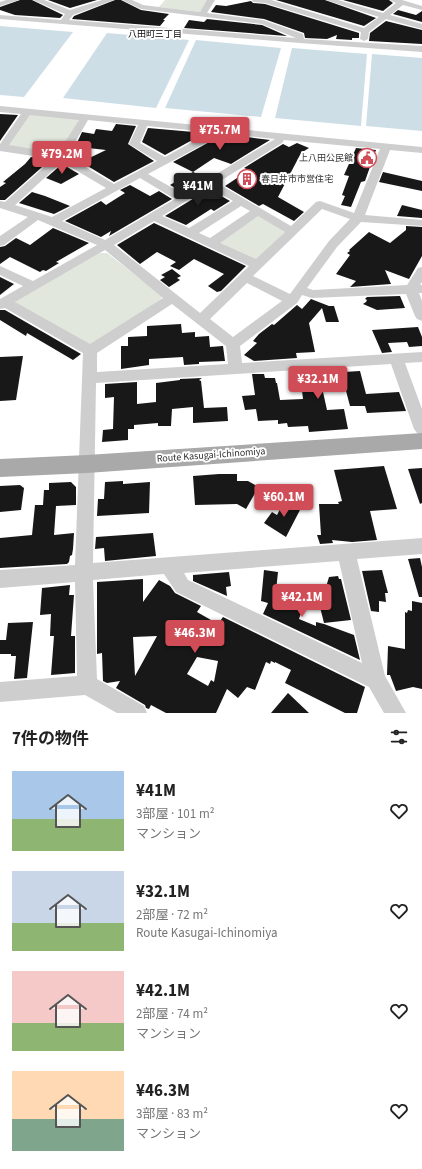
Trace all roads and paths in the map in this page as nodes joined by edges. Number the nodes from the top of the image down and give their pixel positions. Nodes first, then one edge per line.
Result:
1 (15, 0) edge
2 (37, 0) edge
3 (110, 0) edge
4 (126, 0) edge
5 (162, 0) edge
6 (211, 0) edge
7 (256, 0) edge
8 (330, 0) edge
9 (397, 1) edge
10 (0, 4) edge
11 (422, 8) edge
12 (155, 9) junction
13 (295, 10) junction
14 (70, 13) junction
15 (202, 15) junction
16 (385, 16) junction
17 (0, 18) edge
18 (63, 22) junction
19 (263, 22) junction
20 (422, 27) edge
21 (138, 29) junction
22 (365, 31) junction
23 (300, 42) junction
24 (363, 46) junction
25 (422, 49) edge
26 (0, 109) edge
27 (28, 111) junction
28 (85, 117) junction
29 (144, 123) junction
30 (218, 130) junction
31 (282, 136) junction
32 (386, 146) junction
33 (1, 148) edge
34 (422, 150) edge
35 (61, 157) junction
36 (165, 161) junction
37 (140, 174) junction
38 (208, 182) junction
39 (113, 188) junction
40 (182, 198) junction
41 (241, 201) junction
42 (3, 205) edge
43 (258, 211) junction
44 (36, 216) junction
45 (153, 216) junction
46 (358, 218) junction
47 (53, 220) junction
48 (422, 223) edge
49 (292, 231) junction
50 (190, 233) junction
51 (0, 242) edge
52 (211, 243) junction
53 (106, 245) junction
54 (258, 265) junction
55 (0, 270) edge
56 (422, 271) edge
57 (245, 277) junction
58 (33, 286) junction
59 (416, 290) edge
60 (296, 295) junction
61 (172, 298) junction
62 (3, 303) edge
63 (422, 316) edge
64 (202, 319) junction
65 (233, 344) junction
66 (90, 351) junction
67 (422, 357) edge
68 (396, 359) junction
69 (236, 368) junction
70 (90, 378) junction
71 (422, 429) edge
72 (422, 441) edge
73 (87, 464) junction
74 (0, 468) edge
75 (422, 546) edge
76 (346, 552) junction
77 (168, 565) junction
78 (84, 572) junction
79 (0, 579) edge
80 (376, 680) junction
81 (87, 685) junction
82 (0, 692) edge
83 (137, 713) edge
84 (396, 713) edge

1 - 10 street
2 - 14 street
3 - 14 street
4 - 12 street
5 - 12 street
6 - 15 street
7 - 13 street
8 - 16 street
9 - 11 street
9 - 16 street
12 - 15 street
12 - 21 street
13 - 19 street
13 - 22 street
14 - 18 street
15 - 19 street
16 - 20 street
16 - 22 street
17 - 18 street
18 - 21 street
19 - 23 street
21 - 23 street
22 - 24 street
23 - 24 street
24 - 25 street
26 - 27 street
27 - 28 street
27 - 33 street
28 - 29 street
28 - 35 street
29 - 30 street
29 - 36 street
30 - 31 street
30 - 36 street
31 - 32 street
31 - 38 street
32 - 34 street
32 - 46 street
33 - 35 street
35 - 39 street
35 - 42 street
36 - 37 street
37 - 39 street
37 - 40 street
38 - 40 street
38 - 41 street
39 - 47 street
40 - 45 street
41 - 43 street
41 - 50 street
42 - 44 street
43 - 49 street
43 - 52 street
44 - 47 street
44 - 51 street
45 - 50 street
45 - 53 street
46 - 48 street
46 - 49 street
46 - 60 street
47 - 53 street
49 - 54 street
50 - 52 street
52 - 54 street
53 - 58 street
53 - 61 street
54 - 57 street
55 - 58 street
56 - 59 street
57 - 60 street
57 - 64 street
58 - 62 street
59 - 60 street
59 - 63 street
60 - 65 street
61 - 64 street
61 - 66 street
62 - 66 street
64 - 65 street
65 - 69 street
66 - 70 street
67 - 68 street
68 - 69 street
68 - 71 street
69 - 70 street
70 - 73 street
72 - 73 main road, Route Kasugai-Ichinomiya
73 - 74 main road, Route Kasugai-Ichinomiya
73 - 78 street
75 - 76 street
76 - 77 street
76 - 80 street
77 - 78 street
77 - 80 street
78 - 79 street
78 - 81 street
80 - 84 street
81 - 82 street
81 - 83 street

